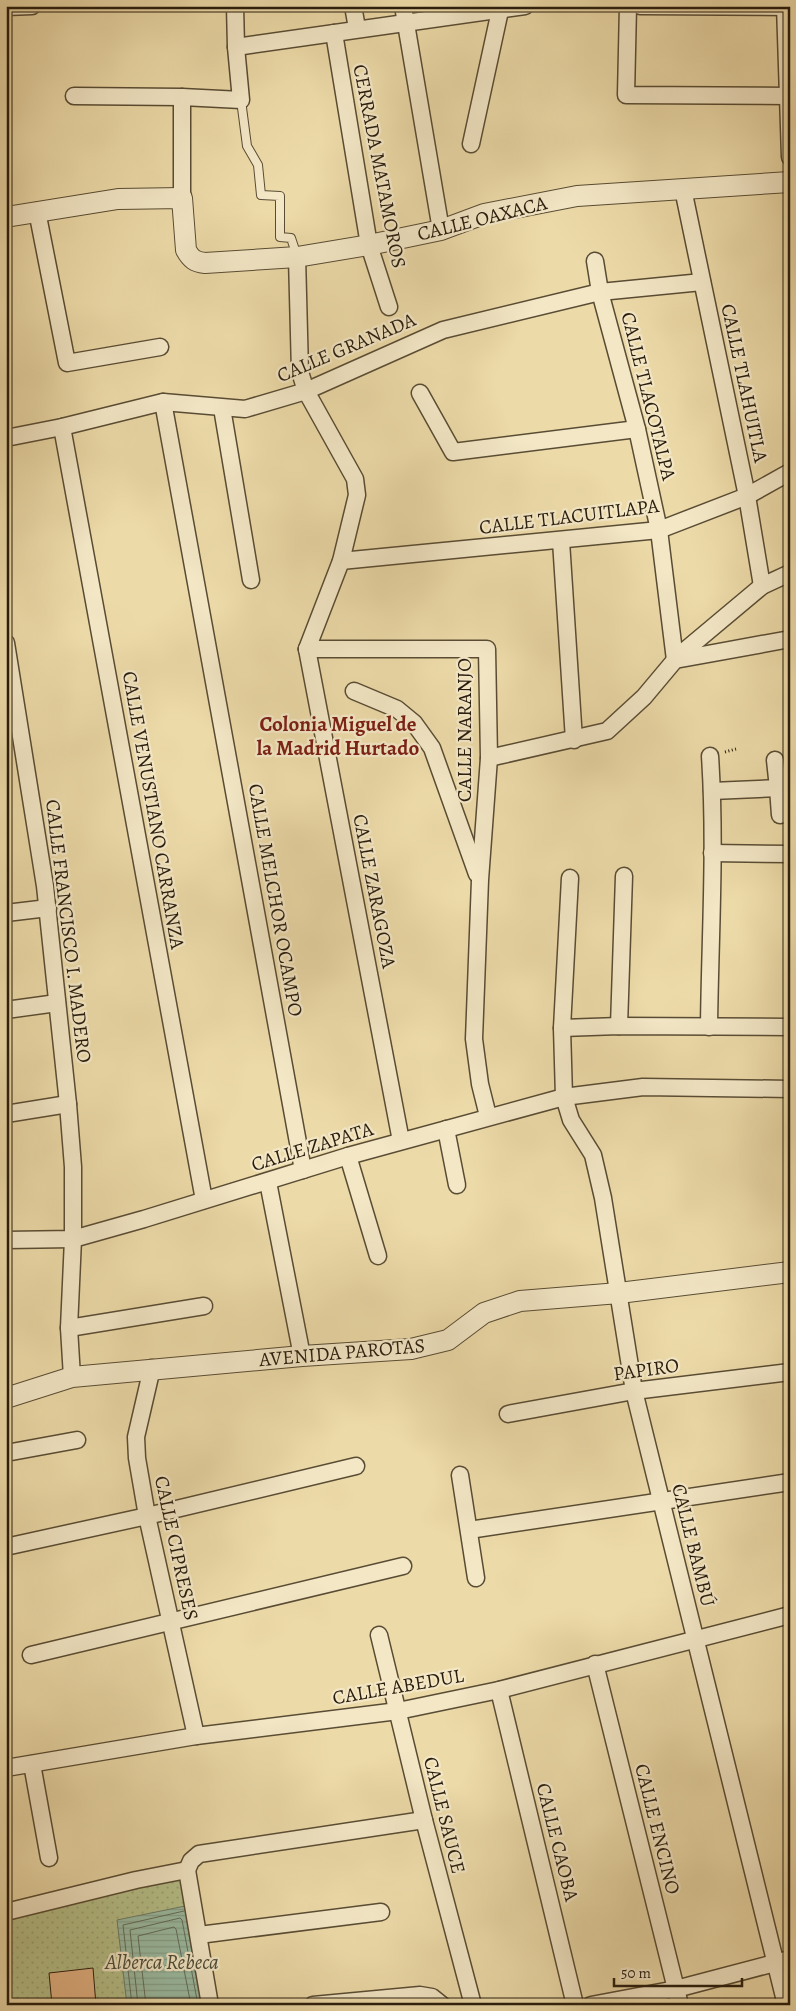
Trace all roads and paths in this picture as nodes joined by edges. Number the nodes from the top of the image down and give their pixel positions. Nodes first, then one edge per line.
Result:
1 (32, 6) edge
2 (235, 6) edge
3 (353, 6) edge
4 (525, 6) edge
5 (628, 6) edge
6 (640, 6) edge
7 (6, 7) edge
8 (787, 7) edge
9 (501, 8) edge
10 (404, 14) edge
11 (357, 28) junction
12 (334, 33) junction
13 (236, 47) junction
14 (74, 96) dead end
15 (789, 96) edge
16 (182, 97) junction
17 (241, 100) junction
18 (471, 144) dead end
19 (790, 157) edge
20 (790, 182) edge
21 (683, 189) junction
22 (182, 198) junction
23 (37, 211) junction
24 (6, 217) edge
25 (441, 230) junction
26 (370, 245) junction
27 (297, 257) junction
28 (595, 261) dead end
29 (702, 282) junction
30 (600, 292) junction
31 (389, 307) dead end
32 (160, 347) dead end
33 (306, 391) junction
34 (420, 393) dead end
35 (163, 402) junction
36 (222, 408) junction
37 (62, 427) junction
38 (637, 429) junction
39 (6, 438) edge
40 (790, 472) edge
41 (747, 496) junction
42 (659, 530) junction
43 (561, 541) junction
44 (341, 561) junction
45 (790, 573) edge
46 (251, 580) dead end
47 (762, 586) junction
48 (790, 639) edge
49 (6, 643) edge
50 (307, 649) junction
51 (674, 660) junction
52 (354, 691) dead end
53 (574, 740) junction
54 (710, 756) dead end
55 (488, 758) junction
56 (775, 760) dead end
57 (778, 788) junction
58 (712, 791) junction
59 (780, 815) dead end
60 (712, 853) junction
61 (790, 854) edge
62 (624, 876) dead end
63 (570, 878) dead end
64 (480, 880) junction
65 (48, 908) junction
66 (6, 913) edge
67 (58, 1003) junction
68 (6, 1010) edge
69 (619, 1026) junction
70 (708, 1027) junction
71 (790, 1027) edge
72 (562, 1028) junction
73 (790, 1089) edge
74 (564, 1097) junction
75 (68, 1104) junction
76 (6, 1114) edge
77 (488, 1116) junction
78 (446, 1129) junction
79 (402, 1141) junction
80 (348, 1156) junction
81 (303, 1170) junction
82 (268, 1182) junction
83 (457, 1185) dead end
84 (204, 1200) junction
85 (73, 1238) junction
86 (6, 1240) edge
87 (378, 1256) dead end
88 (790, 1272) edge
89 (619, 1293) junction
90 (204, 1306) dead end
91 (69, 1328) junction
92 (302, 1356) junction
93 (152, 1368) junction
94 (790, 1372) edge
95 (72, 1377) junction
96 (634, 1391) junction
97 (6, 1398) edge
98 (508, 1414) dead end
99 (76, 1440) dead end
100 (6, 1453) edge
101 (356, 1466) dead end
102 (460, 1475) dead end
103 (790, 1482) edge
104 (661, 1502) junction
105 (147, 1516) junction
106 (468, 1530) junction
107 (10, 1546) dead end
108 (403, 1566) dead end
109 (476, 1578) dead end
110 (790, 1615) edge
111 (170, 1623) junction
112 (379, 1635) dead end
113 (695, 1638) junction
114 (31, 1655) dead end
115 (595, 1664) junction
116 (499, 1690) junction
117 (398, 1711) junction
118 (196, 1736) junction
119 (32, 1764) junction
120 (6, 1768) edge
121 (424, 1820) junction
122 (49, 1858) dead end
123 (187, 1870) junction
124 (6, 1912) edge
125 (381, 1912) dead end
126 (199, 1935) junction
127 (783, 1961) edge
128 (676, 1989) junction
129 (210, 2005) edge
130 (313, 2005) edge
131 (442, 2005) edge
132 (473, 2005) edge
133 (575, 2005) edge
134 (591, 2005) edge
135 (680, 2005) edge
136 (786, 2005) edge

1 - 7 street
2 - 13 street
3 - 11 street
4 - 9 street
5 - 15 street
6 - 8 street
8 - 15 street
9 - 10 street
9 - 18 street
10 - 11 street
10 - 25 street
11 - 12 street
12 - 13 street
12 - 26 street, CERRADA MATAMOROS
13 - 17 street
14 - 16 street
15 - 19 street
16 - 17 street
16 - 22 street
17 - 27 lane
20 - 21 street, CALLE OAXACA
21 - 25 street, CALLE OAXACA
21 - 29 street, CALLE TLAHUITLA
22 - 23 street
22 - 27 street, CALLE OAXACA
23 - 24 street
23 - 32 street
25 - 26 street, CALLE OAXACA
26 - 27 street, CALLE OAXACA
26 - 31 street, CERRADA MATAMOROS
27 - 33 street
28 - 30 street, CALLE TLACOTALPA
29 - 30 street, CALLE GRANADA
29 - 41 street, CALLE TLAHUITLA
30 - 33 street, CALLE GRANADA
30 - 38 street, CALLE TLACOTALPA
33 - 36 street, CALLE GRANADA
33 - 44 street
34 - 38 street
35 - 36 street, CALLE GRANADA
35 - 37 street, CALLE GRANADA
35 - 81 street, CALLE MELCHOR OCAMPO
36 - 46 street
37 - 39 street, CALLE GRANADA
37 - 84 street, CALLE VENUSTIANO CARRANZA
38 - 42 street, CALLE TLACOTALPA
40 - 41 street, CALLE TLACUITLAPA
41 - 42 street, CALLE TLACUITLAPA
41 - 47 street, CALLE TLAHUITLA
42 - 43 street, CALLE TLACUITLAPA
42 - 51 street, CALLE TLACOTALPA
43 - 44 street, CALLE TLACUITLAPA
43 - 53 street
44 - 50 street
45 - 47 street
47 - 51 street
48 - 51 street
49 - 65 street, CALLE FRANCISCO I. MADERO
50 - 55 street, CALLE NARANJO
50 - 79 street, CALLE ZARAGOZA
51 - 53 street
52 - 64 street
53 - 55 street
54 - 58 street
55 - 64 street, CALLE NARANJO
56 - 57 street
57 - 58 street
57 - 59 street
58 - 60 street
60 - 61 street
60 - 70 street
62 - 69 street
63 - 72 street, CALLE BAMBÚ
64 - 77 street, CALLE NARANJO
65 - 66 street
65 - 67 street, CALLE FRANCISCO I. MADERO
67 - 68 street
67 - 75 street, CALLE FRANCISCO I. MADERO
69 - 70 street
69 - 72 street
70 - 71 street
72 - 74 street, CALLE BAMBÚ
73 - 74 street, CALLE ZAPATA
74 - 77 street, CALLE ZAPATA
74 - 89 street, CALLE BAMBÚ
75 - 76 street
75 - 85 street, CALLE FRANCISCO I. MADERO
77 - 78 street, CALLE ZAPATA
78 - 79 street, CALLE ZAPATA
78 - 83 street
79 - 80 street, CALLE ZAPATA
80 - 81 street, CALLE ZAPATA
80 - 87 street
81 - 82 street, CALLE ZAPATA
82 - 84 street, CALLE ZAPATA
82 - 92 street
84 - 85 street, CALLE ZAPATA
85 - 86 street, CALLE ZAPATA
85 - 91 street, CALLE FRANCISCO I. MADERO
88 - 89 street, AVENIDA PAROTAS
89 - 92 street, AVENIDA PAROTAS
89 - 96 street, CALLE BAMBÚ
90 - 91 street
91 - 95 street, CALLE FRANCISCO I. MADERO
92 - 93 street, AVENIDA PAROTAS
93 - 95 street, AVENIDA PAROTAS
93 - 105 street, CALLE CIPRESES
94 - 96 street, PAPIRO
95 - 97 street, AVENIDA PAROTAS
96 - 98 street, PAPIRO
96 - 104 street, CALLE BAMBÚ
99 - 100 street
101 - 105 street
102 - 106 street
103 - 104 street
104 - 106 street
104 - 113 street, CALLE BAMBÚ
105 - 107 street
105 - 111 street, CALLE CIPRESES
106 - 109 street
108 - 111 street
110 - 113 street, CALLE ABEDUL
111 - 114 street
111 - 118 street, CALLE CIPRESES
112 - 117 street, CALLE SAUCE
113 - 115 street, CALLE ABEDUL
113 - 127 street, CALLE BAMBÚ
115 - 116 street, CALLE ABEDUL
115 - 128 street, CALLE ENCINO
116 - 117 street, CALLE ABEDUL
116 - 133 street, CALLE CAOBA
117 - 118 street, CALLE ABEDUL
117 - 121 street, CALLE SAUCE
118 - 119 street, CALLE ABEDUL
119 - 120 street, CALLE ABEDUL
119 - 122 street
121 - 123 street
121 - 132 street, CALLE SAUCE
123 - 124 street
123 - 126 street
125 - 126 street
126 - 129 street
127 - 128 street
127 - 136 street, CALLE BAMBÚ
128 - 134 street
128 - 135 street, CALLE ENCINO
130 - 131 street

